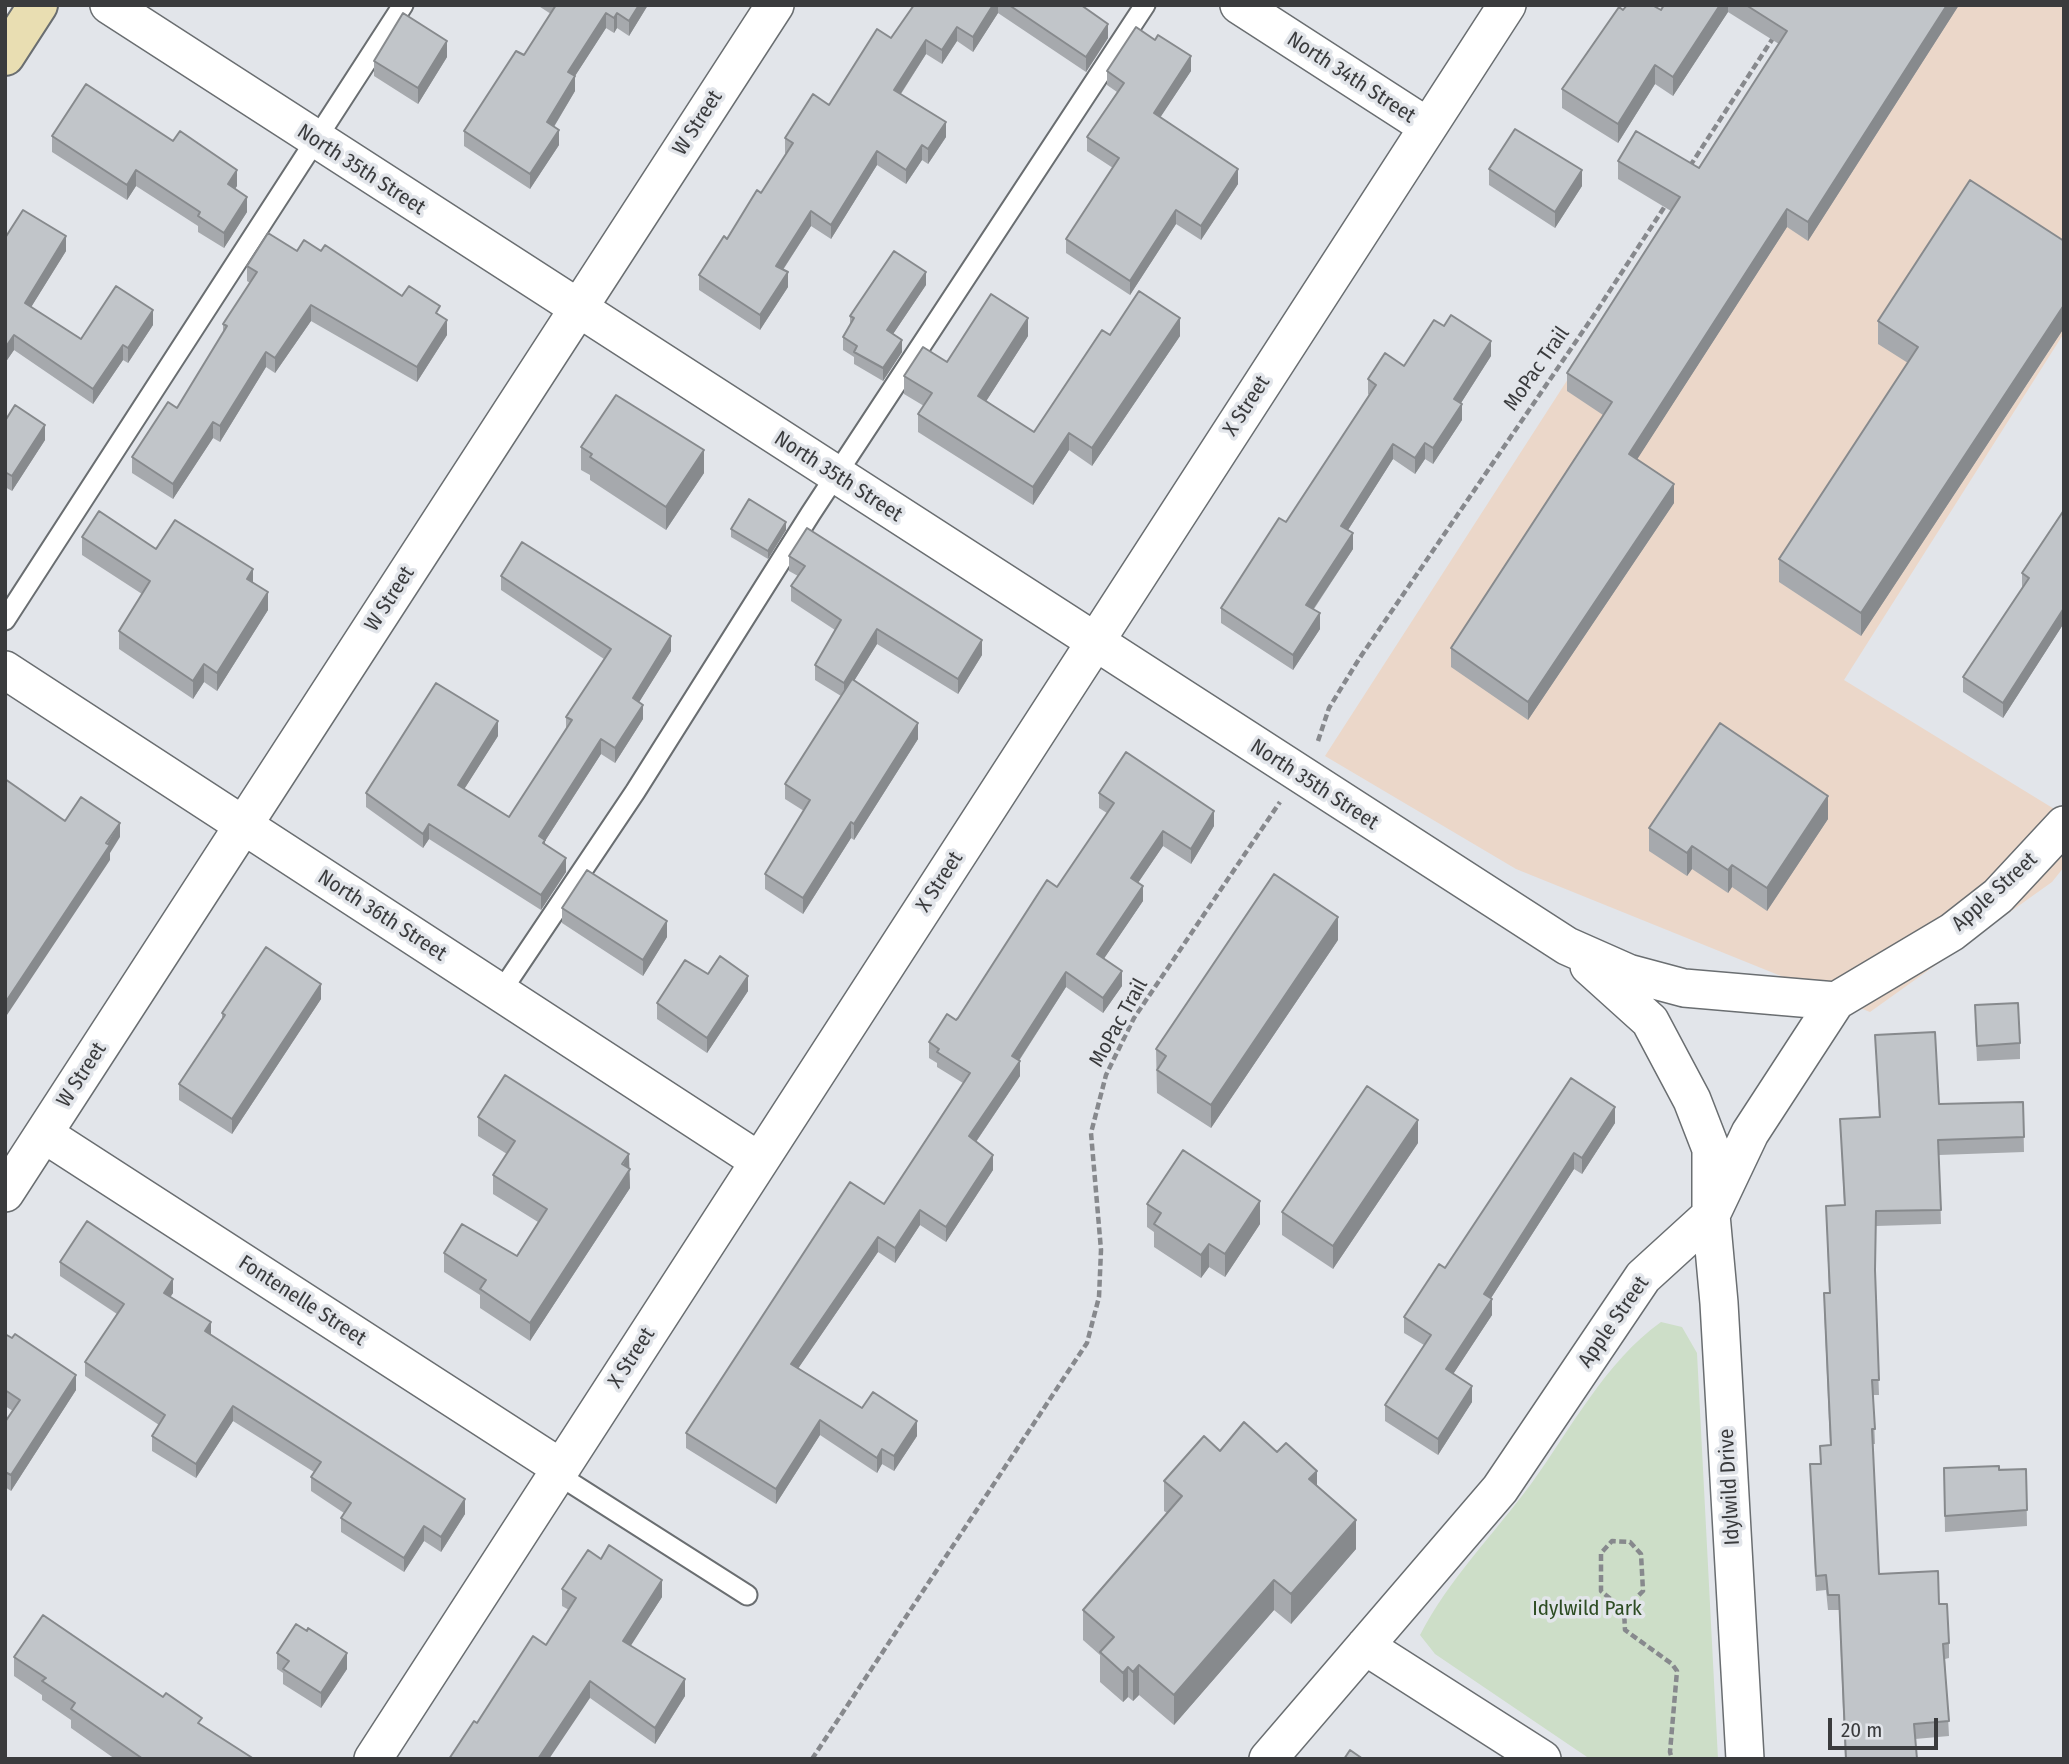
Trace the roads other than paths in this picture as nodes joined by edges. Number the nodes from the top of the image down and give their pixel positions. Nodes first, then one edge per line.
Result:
1 (38, 5) edge
2 (109, 5) edge
3 (403, 5) edge
4 (775, 5) edge
5 (1145, 5) edge
6 (1240, 5) edge
7 (1507, 5) edge
8 (5, 56) edge
9 (1428, 127) junction
10 (315, 140) junction
11 (578, 309) junction
12 (835, 475) junction
13 (5, 620) edge
14 (1093, 643) junction
15 (5, 670) edge
16 (243, 825) junction
17 (2064, 825) edge
18 (1567, 946) junction
19 (500, 993) junction
20 (1836, 1001) junction
21 (44, 1134) junction
22 (759, 1161) junction
23 (5, 1193) edge
24 (1711, 1215) junction
25 (559, 1471) junction
26 (747, 1595) dead end
27 (1365, 1646) junction
28 (373, 1759) edge
29 (1268, 1759) edge
30 (1542, 1759) edge
31 (1745, 1759) edge

1 - 8 main road
2 - 10 street, North 35th Street
3 - 10 lane
4 - 11 street, W Street
5 - 12 lane
6 - 9 street, North 34th Street
7 - 9 street, X Street
9 - 14 street, X Street
10 - 11 street, North 35th Street
10 - 13 lane
11 - 12 street, North 35th Street
11 - 16 street, W Street
12 - 14 street, North 35th Street
12 - 19 lane
14 - 18 street, North 35th Street
14 - 22 street, X Street
15 - 16 street, North 36th Street
16 - 19 street, North 36th Street
16 - 21 street, W Street
17 - 20 street, Apple Street
18 - 20 street, North 35th Street
18 - 24 street, North 35th Street
19 - 22 street, North 36th Street
20 - 24 street, Apple Street
21 - 23 street, W Street
21 - 25 street, Fontenelle Street
22 - 25 street, X Street
24 - 27 street, Apple Street
24 - 31 street, Idylwild Drive
25 - 26 lane
25 - 28 street, X Street
27 - 29 street, Apple Street
27 - 30 street

